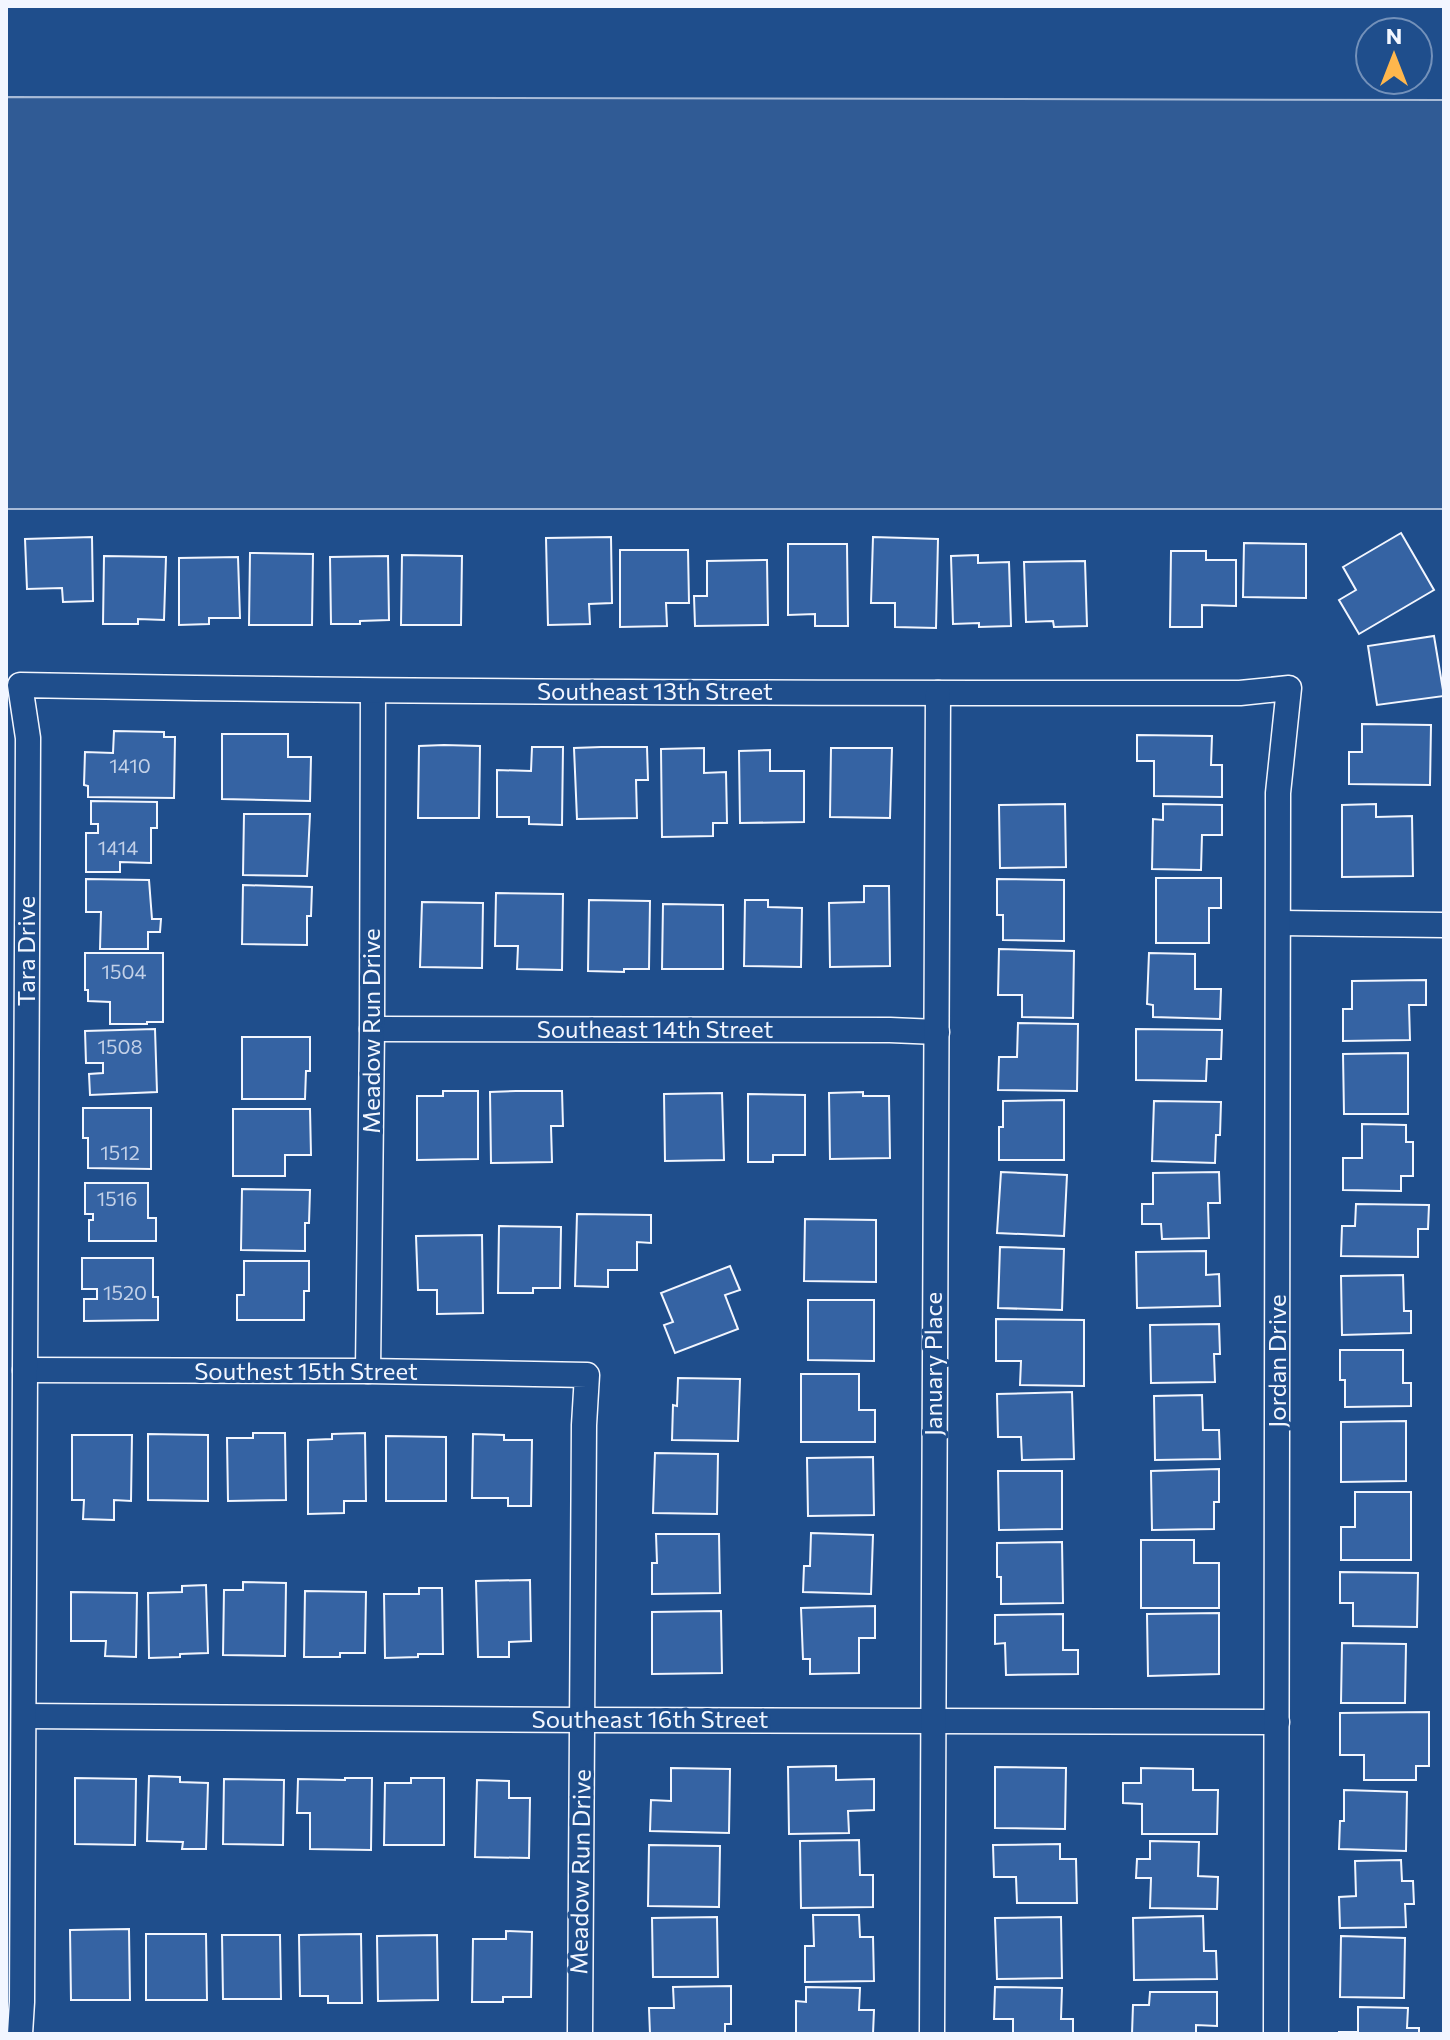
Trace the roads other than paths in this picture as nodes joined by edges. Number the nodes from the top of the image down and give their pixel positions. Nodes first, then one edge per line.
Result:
1 (20, 685) joint
2 (1289, 688) joint
3 (373, 691) junction
4 (938, 693) junction
5 (1279, 923) junction
6 (1444, 925) edge
7 (16, 952) edge
8 (372, 1029) junction
9 (937, 1032) junction
10 (25, 1370) junction
11 (368, 1371) junction
12 (587, 1375) joint
13 (24, 1716) junction
14 (583, 1720) junction
15 (933, 1720) junction
16 (1277, 1722) junction
17 (20, 2034) edge
18 (580, 2034) edge
19 (932, 2034) edge
20 (1276, 2034) edge

1 - 3 street, Southeast 13th Street
1 - 7 street, Tara Drive
2 - 4 street, Southeast 13th Street
2 - 5 street, Jordan Drive
3 - 4 street, Southeast 13th Street
3 - 8 street, Meadow Run Drive
4 - 9 street, January Place
5 - 6 street
5 - 16 street, Jordan Drive
7 - 10 street, Tara Drive
8 - 9 street, Southeast 14th Street
8 - 11 street, Meadow Run Drive
9 - 15 street, January Place
10 - 11 street, Southest 15th Street
10 - 13 street, Tara Drive
11 - 12 street, Southest 15th Street
12 - 14 street, Meadow Run Drive
13 - 14 street, Southeast 16th Street
13 - 17 street, Tara Drive
14 - 15 street, Southeast 16th Street
14 - 18 street, Meadow Run Drive
15 - 16 street, Southeast 16th Street
15 - 19 street, January Place
16 - 20 street, Jordan Drive

